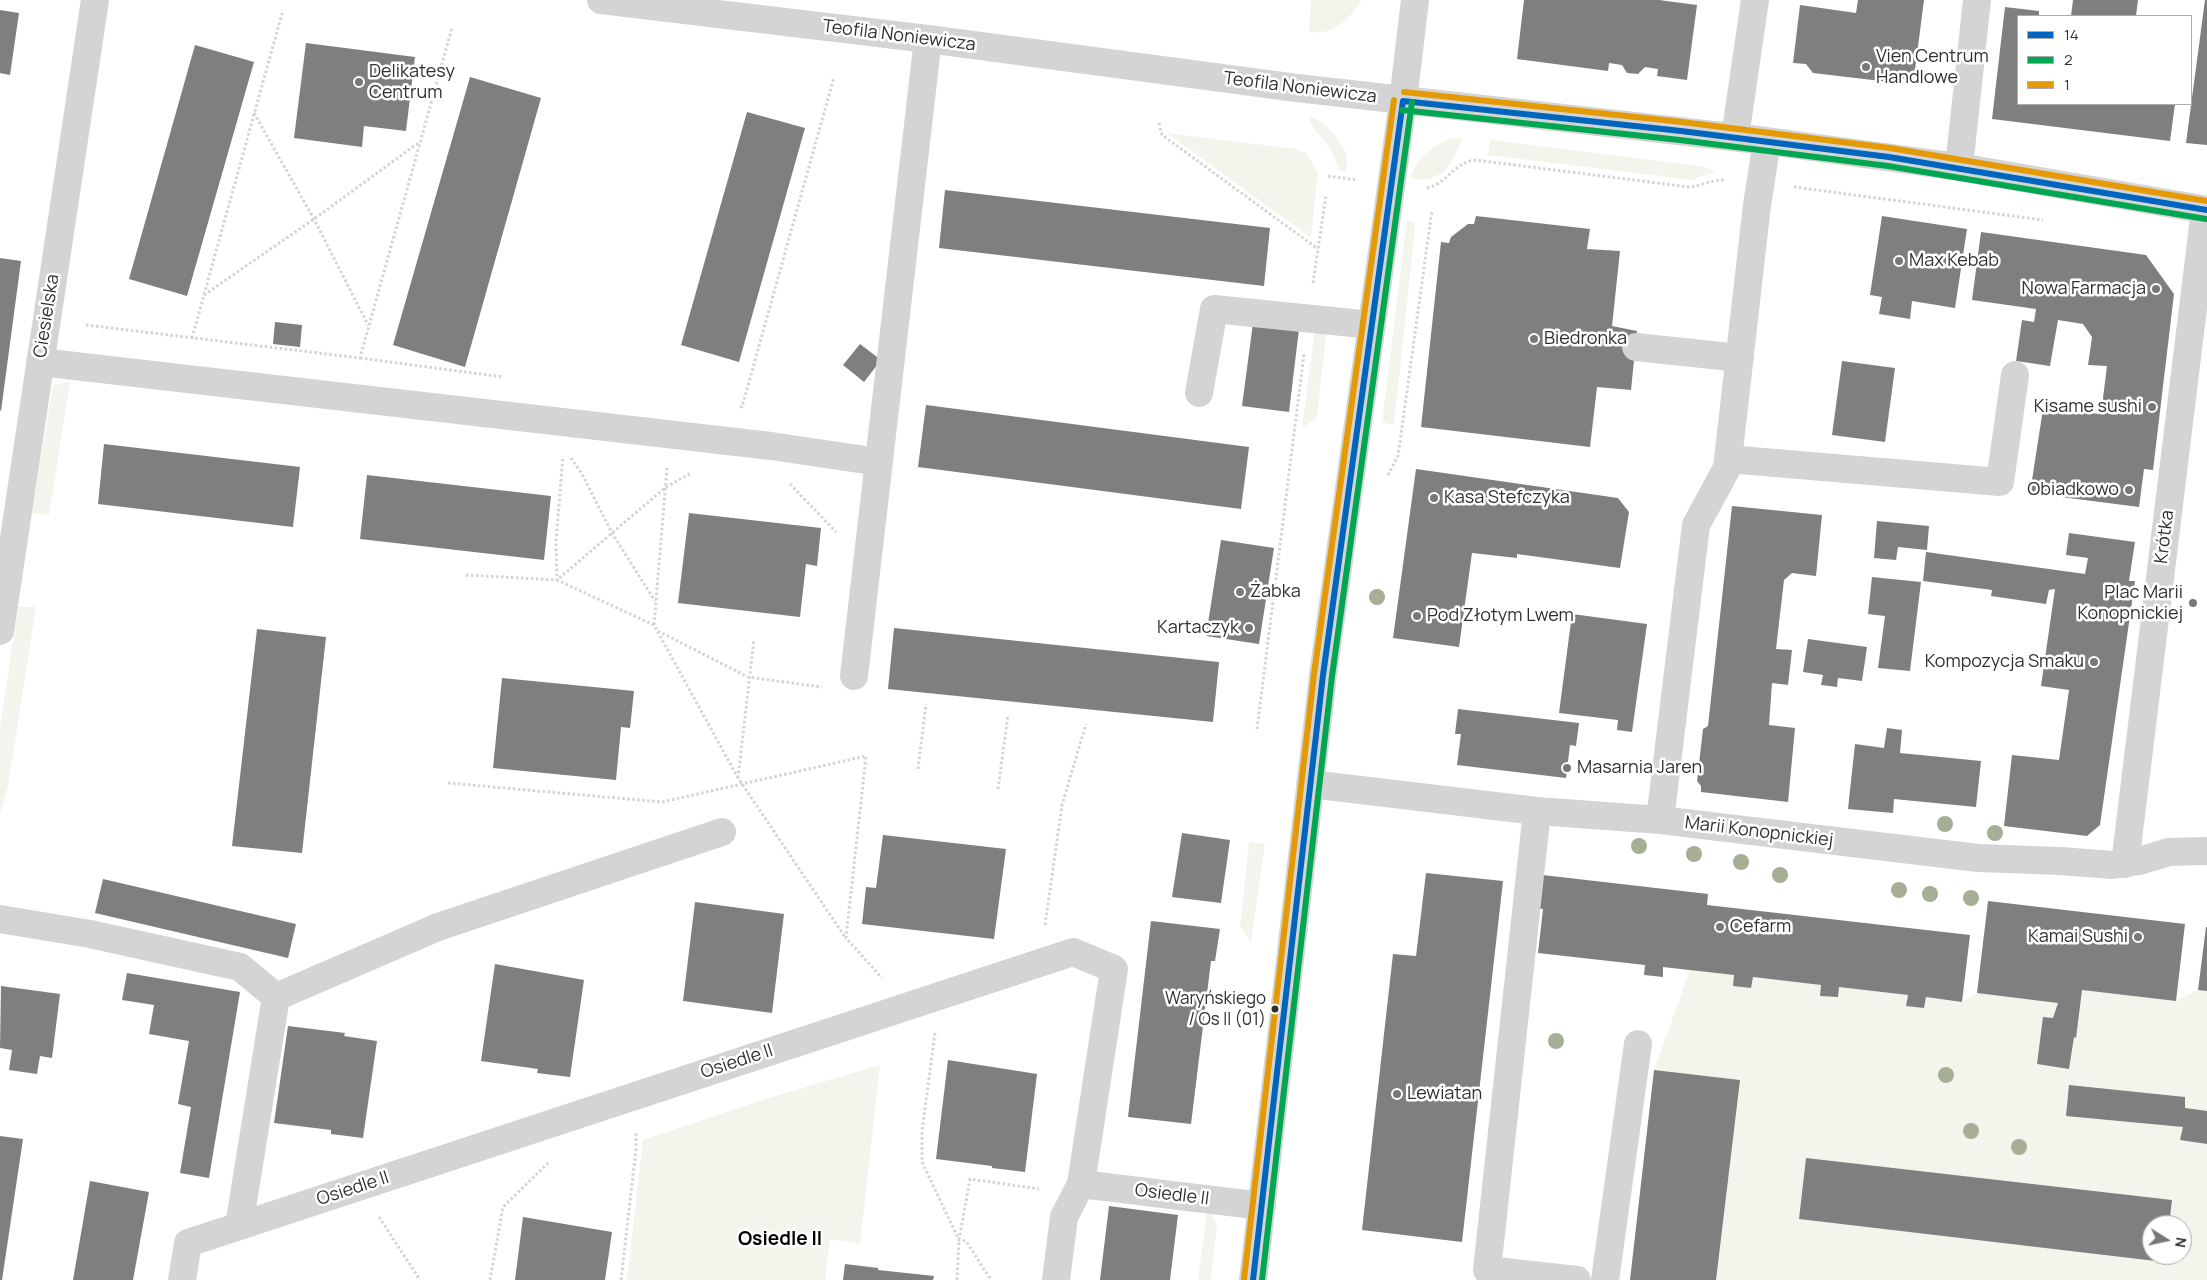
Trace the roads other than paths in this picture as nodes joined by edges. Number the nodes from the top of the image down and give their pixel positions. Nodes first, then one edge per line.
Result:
1 (96, 0) edge
2 (601, 0) edge
3 (1415, 0) edge
4 (1755, 0) edge
5 (1977, 0) edge
6 (928, 39) junction
7 (1403, 101) junction
8 (1735, 137) junction
9 (1767, 141) junction
10 (1959, 167) junction
11 (2206, 210) edge
12 (1372, 325) junction
13 (1636, 346) dead end
14 (1740, 358) junction
15 (40, 362) junction
16 (2015, 376) dead end
17 (1200, 393) dead end
18 (1728, 459) junction
19 (879, 462) junction
20 (0, 631) edge
21 (854, 676) dead end
22 (1310, 784) junction
23 (1537, 811) junction
24 (1660, 820) junction
25 (722, 832) dead end
26 (2207, 851) edge
27 (2125, 864) junction
28 (0, 919) edge
29 (276, 997) junction
30 (1638, 1044) dead end
31 (1079, 1189) junction
32 (1262, 1206) junction
33 (239, 1226) junction
34 (182, 1280) edge
35 (1056, 1280) edge
36 (1253, 1280) edge
37 (1577, 1280) edge
38 (1605, 1280) edge

1 - 15 street, Ciesielska
2 - 6 street, Teofila Noniewicza
3 - 7 street
4 - 8 street
5 - 10 street
6 - 7 street, Teofila Noniewicza
6 - 19 street
7 - 8 street, Teofila Noniewicza
7 - 12 street
8 - 9 street, Teofila Noniewicza
9 - 10 street, Teofila Noniewicza
9 - 14 street
10 - 11 street, Teofila Noniewicza
11 - 27 street, Krótka
12 - 17 street
12 - 22 street
13 - 14 street
14 - 18 street
15 - 19 street
15 - 20 street, Ciesielska
16 - 18 street
18 - 24 street
19 - 21 street
22 - 23 street, Marii Konopnickiej
22 - 32 street
23 - 24 street, Marii Konopnickiej
23 - 37 street
24 - 27 street, Marii Konopnickiej
25 - 29 street
26 - 27 street, Marii Konopnickiej
28 - 29 street
29 - 33 street
30 - 38 street
31 - 32 street, Osiedle II
31 - 33 street, Osiedle II
31 - 35 street, Osiedle II
32 - 36 street
33 - 34 street, Osiedle II

